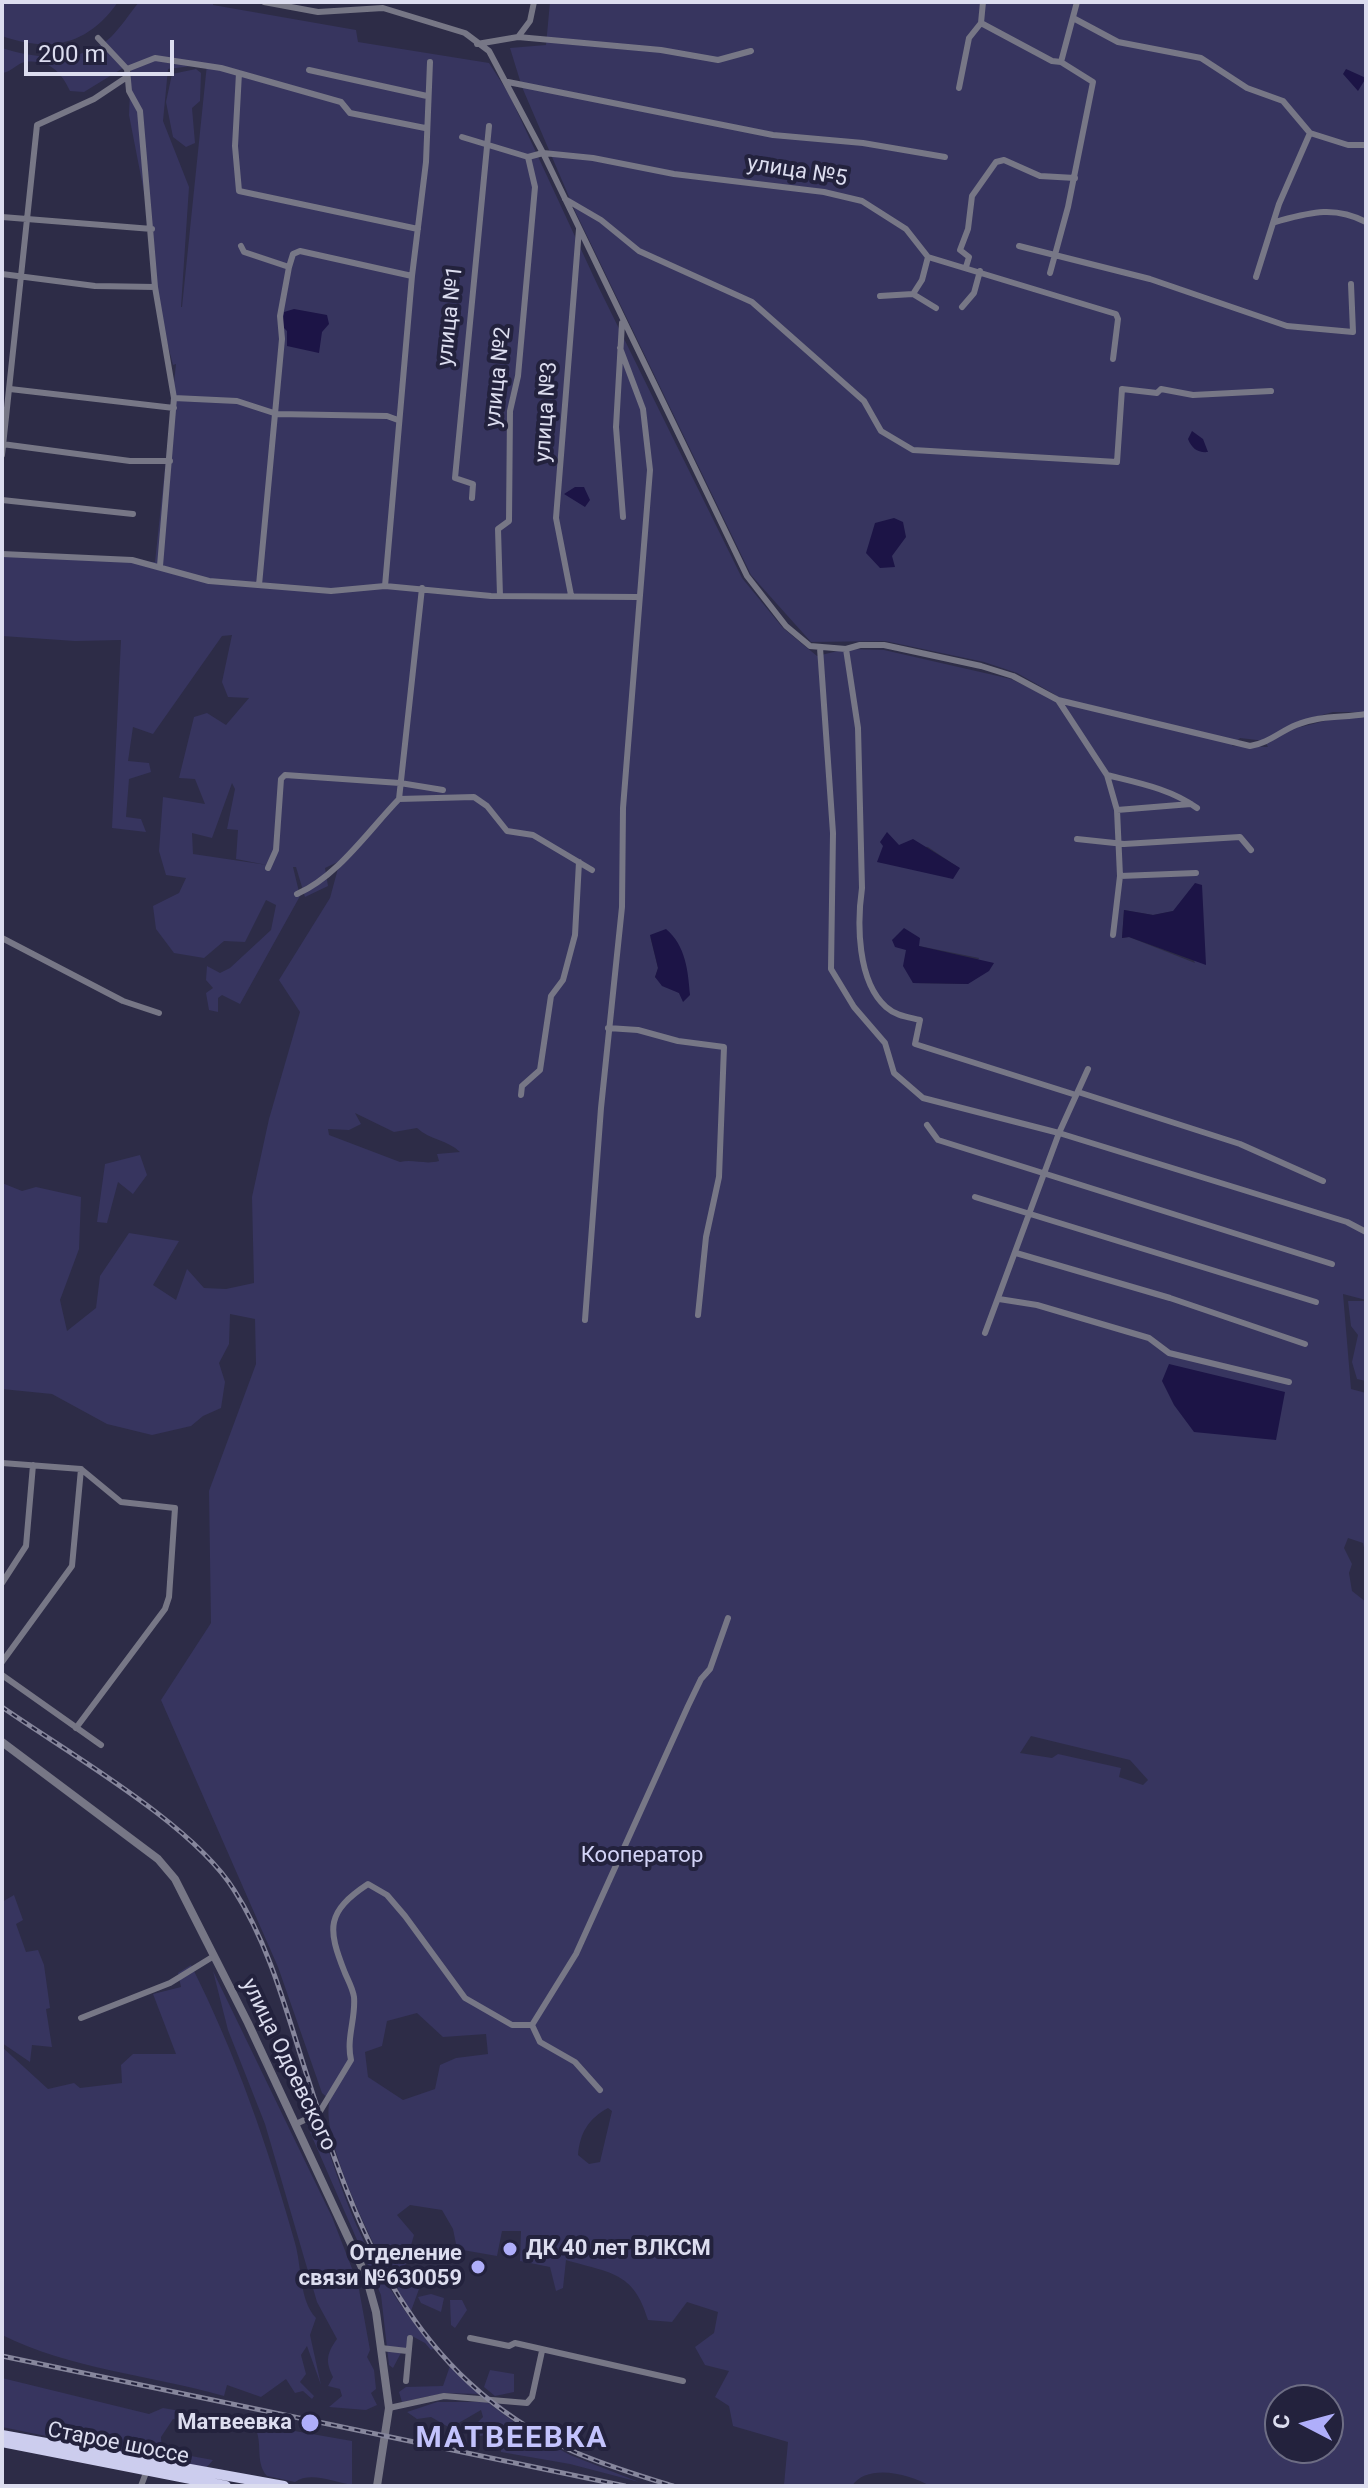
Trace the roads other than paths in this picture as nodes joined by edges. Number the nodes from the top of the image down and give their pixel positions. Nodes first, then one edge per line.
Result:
1 (264, 2) edge
2 (534, 2) edge
3 (983, 2) edge
4 (1077, 2) edge
5 (1075, 19) junction
6 (981, 23) junction
7 (518, 37) junction
8 (98, 38) dead end
9 (477, 44) junction
10 (751, 51) dead end
11 (430, 62) dead end
12 (1061, 62) junction
13 (309, 70) dead end
14 (127, 73) junction
15 (239, 73) junction
16 (508, 82) junction
17 (959, 88) dead end
18 (427, 96) junction
19 (489, 126) dead end
20 (425, 128) junction
21 (1310, 133) junction
22 (462, 137) dead end
23 (487, 142) junction
24 (1366, 145) edge
25 (543, 153) junction
26 (528, 157) junction
27 (945, 157) dead end
28 (1075, 178) junction
29 (565, 199) junction
30 (2, 217) edge
31 (28, 220) junction
32 (1275, 222) junction
33 (1366, 222) edge
34 (152, 229) junction
35 (418, 229) junction
36 (579, 229) junction
37 (241, 246) dead end
38 (1019, 246) dead end
39 (1056, 255) junction
40 (928, 257) junction
41 (289, 267) junction
42 (966, 267) junction
43 (980, 271) junction
44 (1050, 273) dead end
45 (2, 274) edge
46 (19, 276) junction
47 (412, 276) junction
48 (1256, 277) dead end
49 (1351, 284) dead end
50 (155, 287) junction
51 (913, 294) junction
52 (880, 296) dead end
53 (962, 307) dead end
54 (936, 308) dead end
55 (622, 320) junction
56 (620, 348) junction
57 (1113, 359) dead end
58 (10, 389) junction
59 (1271, 391) dead end
60 (174, 398) junction
61 (174, 408) junction
62 (272, 412) junction
63 (398, 420) junction
64 (3, 444) edge
65 (2, 455) edge
66 (170, 461) junction
67 (472, 498) dead end
68 (2, 500) edge
69 (133, 514) dead end
70 (623, 517) dead end
71 (2, 554) edge
72 (160, 566) junction
73 (259, 585) junction
74 (385, 586) junction
75 (422, 588) junction
76 (571, 595) junction
77 (500, 596) junction
78 (637, 597) junction
79 (820, 648) junction
80 (846, 649) junction
81 (1058, 700) junction
82 (1366, 714) edge
83 (1107, 775) junction
84 (400, 783) junction
85 (443, 790) dead end
86 (399, 799) junction
87 (1117, 810) junction
88 (1077, 839) dead end
89 (1118, 843) junction
90 (1251, 850) dead end
91 (579, 862) junction
92 (268, 868) dead end
93 (592, 870) dead end
94 (1196, 873) dead end
95 (1120, 876) junction
96 (297, 894) dead end
97 (1113, 935) dead end
98 (2, 938) edge
99 (159, 1013) dead end
100 (608, 1028) junction
101 (1088, 1069) dead end
102 (1077, 1094) junction
103 (521, 1095) dead end
104 (927, 1125) dead end
105 (1059, 1133) junction
106 (1046, 1174) junction
107 (1323, 1181) dead end
108 (975, 1197) dead end
109 (1031, 1214) junction
110 (1366, 1232) edge
111 (1016, 1253) junction
112 (1332, 1264) dead end
113 (999, 1299) junction
114 (1316, 1302) dead end
115 (698, 1315) dead end
116 (585, 1320) dead end
117 (985, 1333) dead end
118 (1305, 1344) dead end
119 (1289, 1382) dead end
120 (2, 1463) edge
121 (33, 1465) junction
122 (81, 1469) junction
123 (2, 1583) edge
124 (728, 1618) dead end
125 (2, 1662) edge
126 (2, 1675) edge
127 (76, 1728) junction
128 (2, 1742) edge
129 (101, 1745) dead end
130 (214, 1956) junction
131 (81, 2018) dead end
132 (532, 2025) junction
133 (600, 2090) dead end
134 (296, 2124) junction
135 (410, 2338) dead end
136 (470, 2338) dead end
137 (381, 2348) junction
138 (407, 2351) junction
139 (542, 2351) junction
140 (406, 2381) dead end
141 (683, 2381) dead end
142 (389, 2408) junction
143 (2, 2435) edge
144 (2, 2442) edge
145 (147, 2470) junction
146 (141, 2486) edge
147 (226, 2486) edge
148 (284, 2486) edge
149 (377, 2486) edge

1 - 9 street
2 - 7 street
3 - 6 street
4 - 5 street
5 - 12 street
5 - 21 street
6 - 12 street
6 - 17 street
7 - 9 street
7 - 10 street
8 - 14 street
9 - 16 street
11 - 18 street
12 - 28 street
13 - 18 street
14 - 15 street
14 - 31 street
14 - 34 street
15 - 20 street
15 - 35 street
16 - 25 street
16 - 27 street
18 - 20 street
19 - 23 street, улица №1
20 - 35 street
21 - 24 street
21 - 32 street
22 - 23 street
23 - 26 street
23 - 67 street, улица №1
25 - 26 street
25 - 29 street
25 - 40 street, улица №5
26 - 77 street, улица №2
28 - 39 street
28 - 42 street
29 - 36 street
29 - 59 street
30 - 31 street
31 - 34 street
31 - 46 street
32 - 33 street
32 - 48 street
34 - 50 street
35 - 47 street
36 - 55 street
36 - 76 street, улица №3
37 - 41 street
38 - 39 street
39 - 44 street
39 - 49 street
40 - 42 street
40 - 51 street
41 - 47 street
41 - 62 street
42 - 43 street
43 - 53 street
43 - 57 street
45 - 46 street
46 - 50 street
46 - 58 street
47 - 63 street
50 - 60 street
51 - 52 street
51 - 54 street
55 - 56 street
55 - 79 street
56 - 70 street
56 - 78 street
58 - 61 street
58 - 64 street
60 - 61 street
60 - 62 street
61 - 66 street
62 - 63 street
62 - 73 street
63 - 74 street
64 - 65 street
64 - 66 street
66 - 72 street
68 - 69 street
71 - 72 street
72 - 73 street
73 - 74 street
74 - 75 street
75 - 77 street
75 - 84 street
76 - 77 street
76 - 78 street
78 - 100 street
79 - 80 street
79 - 105 street
80 - 81 street
80 - 102 street
81 - 82 street
81 - 83 street
83 - 87 street
83 - 87 street
84 - 85 street
84 - 86 street
84 - 92 street
86 - 91 street
86 - 96 street
87 - 89 street
88 - 89 street
89 - 90 street
89 - 95 street
91 - 93 street
91 - 103 street
94 - 95 street
95 - 97 street
98 - 99 street
100 - 115 street
100 - 116 street
101 - 102 street
102 - 105 street
102 - 107 street
104 - 106 street
105 - 106 street
105 - 110 street
106 - 109 street
106 - 112 street
108 - 109 street
109 - 111 street
109 - 114 street
111 - 113 street
111 - 118 street
113 - 117 street
113 - 119 street
120 - 121 street
121 - 122 street
121 - 123 street
122 - 125 street
122 - 127 street
124 - 132 street
126 - 127 street
127 - 129 street
128 - 130 street, улица Одоевского
130 - 131 street
130 - 134 street, улица Одоевского
132 - 133 street
132 - 134 street
134 - 137 street, улица Одоевского
135 - 138 street
136 - 139 street
137 - 138 street
137 - 142 street, улица Одоевского
138 - 140 street
139 - 141 street
139 - 142 street
142 - 149 street, улица Одоевского
143 - 148 highway, Старое шоссе
144 - 145 highway, Старое шоссе
145 - 146 street
145 - 147 highway, Старое шоссе

